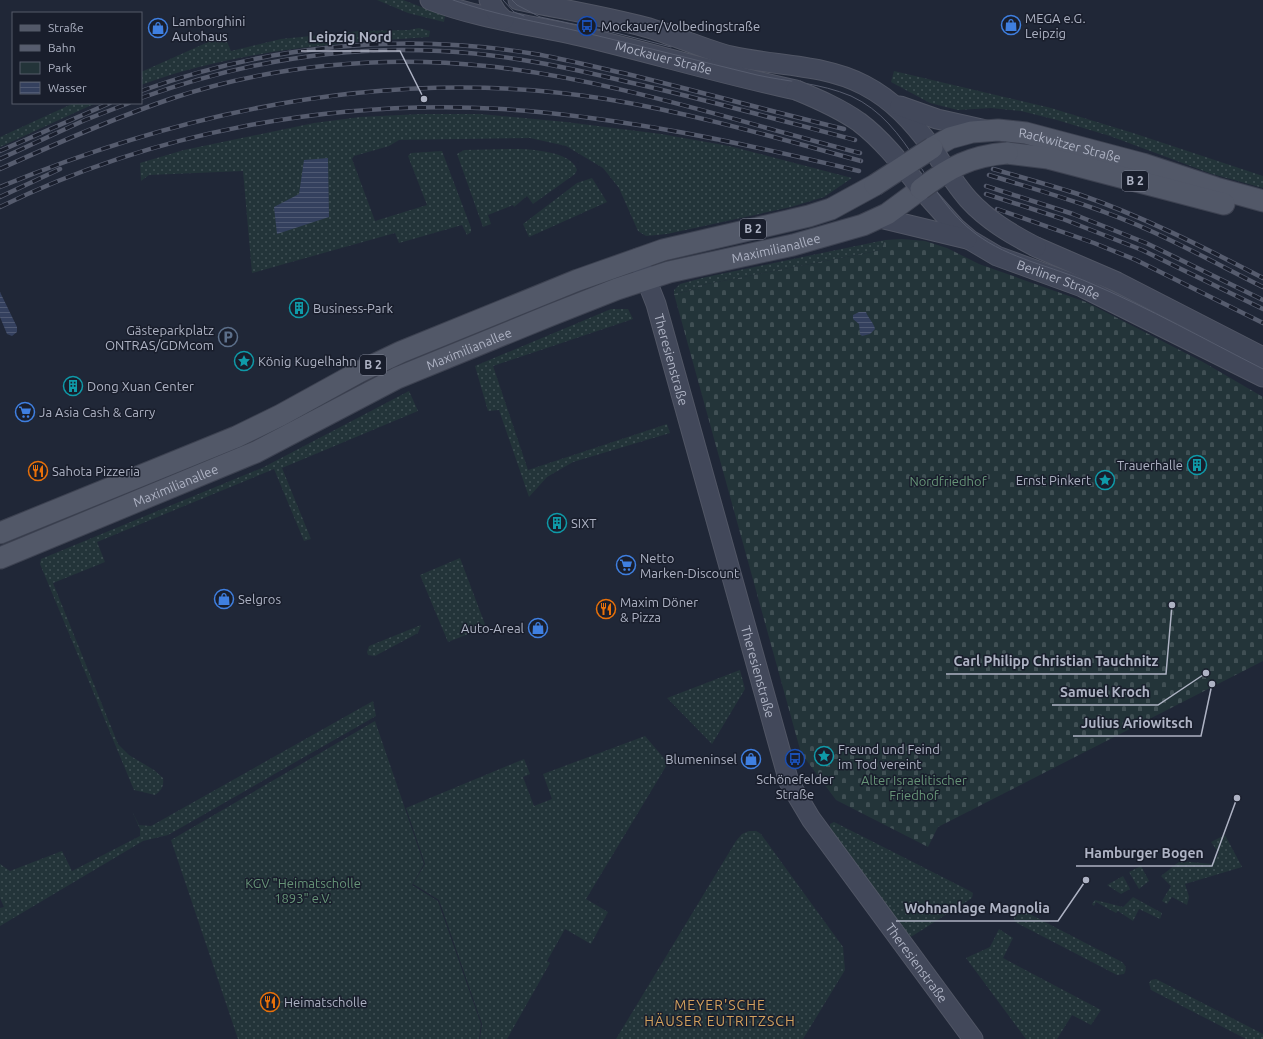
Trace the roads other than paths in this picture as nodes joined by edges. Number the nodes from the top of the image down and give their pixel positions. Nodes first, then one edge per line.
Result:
1 (467, 0) edge
2 (489, 0) edge
3 (520, 0) edge
4 (438, 3) edge
5 (504, 20) junction
6 (891, 103) junction
7 (992, 130) junction
8 (884, 144) joint
9 (932, 148) junction
10 (903, 167) junction
11 (947, 171) junction
12 (921, 189) junction
13 (1263, 201) edge
14 (1263, 215) edge
15 (880, 218) junction
16 (970, 240) junction
17 (638, 258) junction
18 (647, 278) junction
19 (1263, 357) edge
20 (1263, 377) edge
21 (0, 533) edge
22 (0, 558) edge
23 (973, 1039) edge

1 - 4 main road
2 - 5 main road
3 - 6 main road, Mockauer Straße
4 - 5 main road, Mockauer Straße
5 - 8 main road, Mockauer Straße, bridge
6 - 7 main road
6 - 9 main road, Mockauer Straße
7 - 9 main road, Rackwitzer Straße / B 2
7 - 13 main road, Rackwitzer Straße / B 2
8 - 10 main road, Berliner Straße, bridge
9 - 10 main road, Rackwitzer Straße / B 2, bridge
9 - 11 main road, Mockauer Straße, bridge
10 - 12 main road, Berliner Straße, bridge
10 - 17 main road, Maximilianallee / B 2, bridge
11 - 12 main road, Maximilianallee / B 2, bridge
11 - 14 main road, Rackwitzer Straße / B 2, bridge
11 - 19 main road, Berliner Straße, bridge
12 - 15 main road, Maximilianallee / B 2
12 - 16 main road, Berliner Straße
15 - 16 main road
15 - 18 main road, Maximilianallee / B 2
16 - 20 main road, Berliner Straße
17 - 18 main road, Theresienstraße
17 - 21 main road, Maximilianallee / B 2
18 - 22 main road, Maximilianallee / B 2
18 - 23 main road, Theresienstraße

